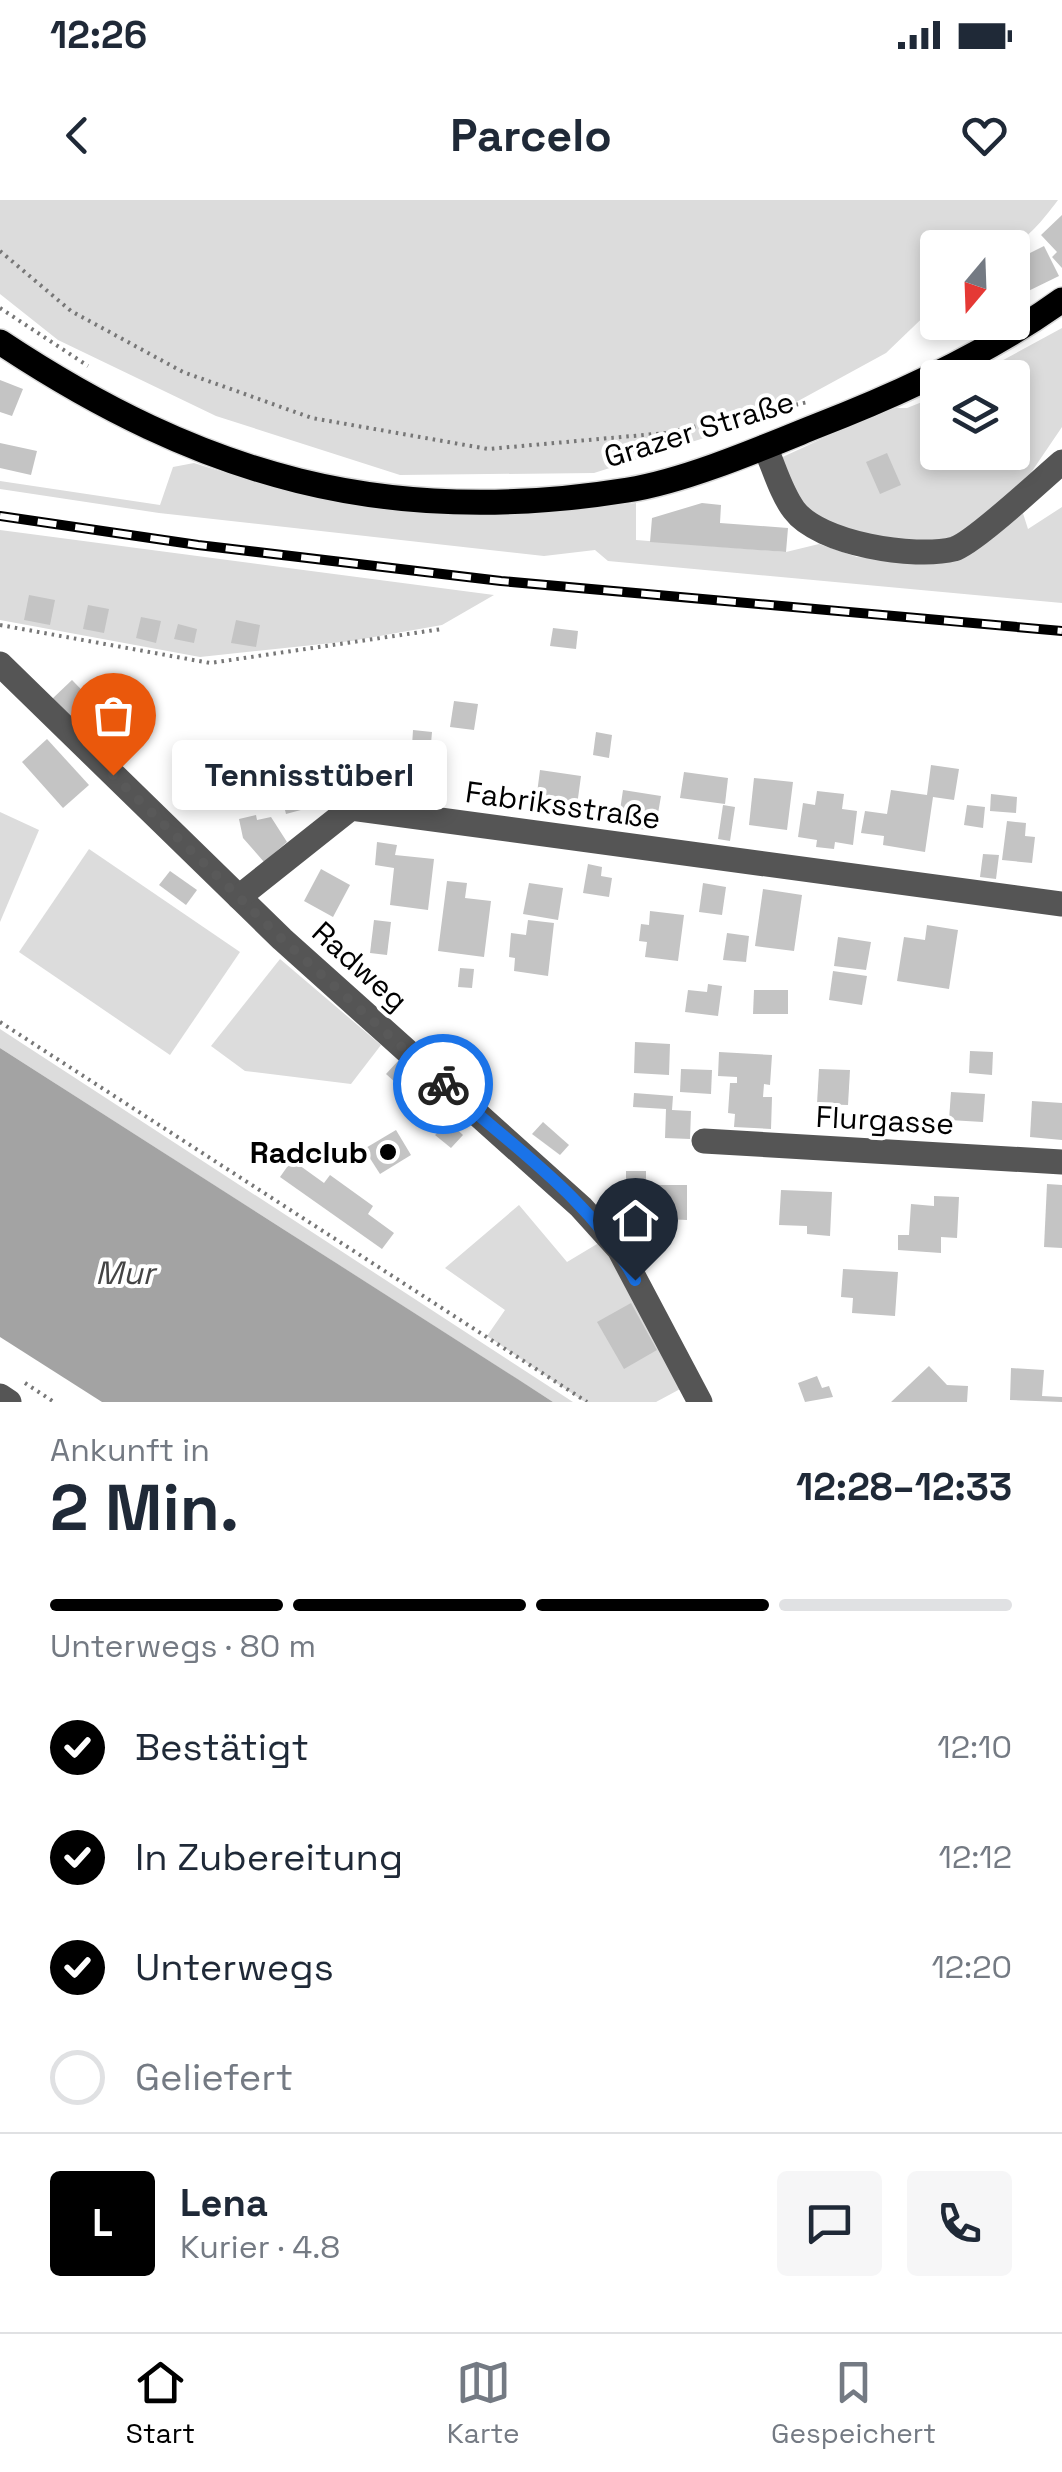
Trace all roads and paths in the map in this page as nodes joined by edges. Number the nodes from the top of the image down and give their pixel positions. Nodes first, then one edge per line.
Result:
1 (0, 251) edge
2 (1062, 300) edge
3 (0, 308) edge
4 (0, 342) edge
5 (98, 372) dead end
6 (821, 399) dead end
7 (765, 447) junction
8 (1062, 462) edge
9 (0, 625) edge
10 (442, 628) dead end
11 (0, 664) edge
12 (239, 897) junction
13 (1062, 904) edge
14 (0, 1022) edge
15 (704, 1141) dead end
16 (1062, 1162) edge
17 (0, 1396) edge
18 (9, 1402) edge
19 (587, 1402) edge
20 (700, 1402) edge

1 - 6 path
2 - 7 main road, Grazer Straße
3 - 5 path
4 - 7 main road, Grazer Straße
7 - 8 street
9 - 10 path
11 - 12 street
12 - 13 street, Fabriksstraße
12 - 20 street, Radweg
14 - 19 path
15 - 16 street, Flurgasse
17 - 18 street

